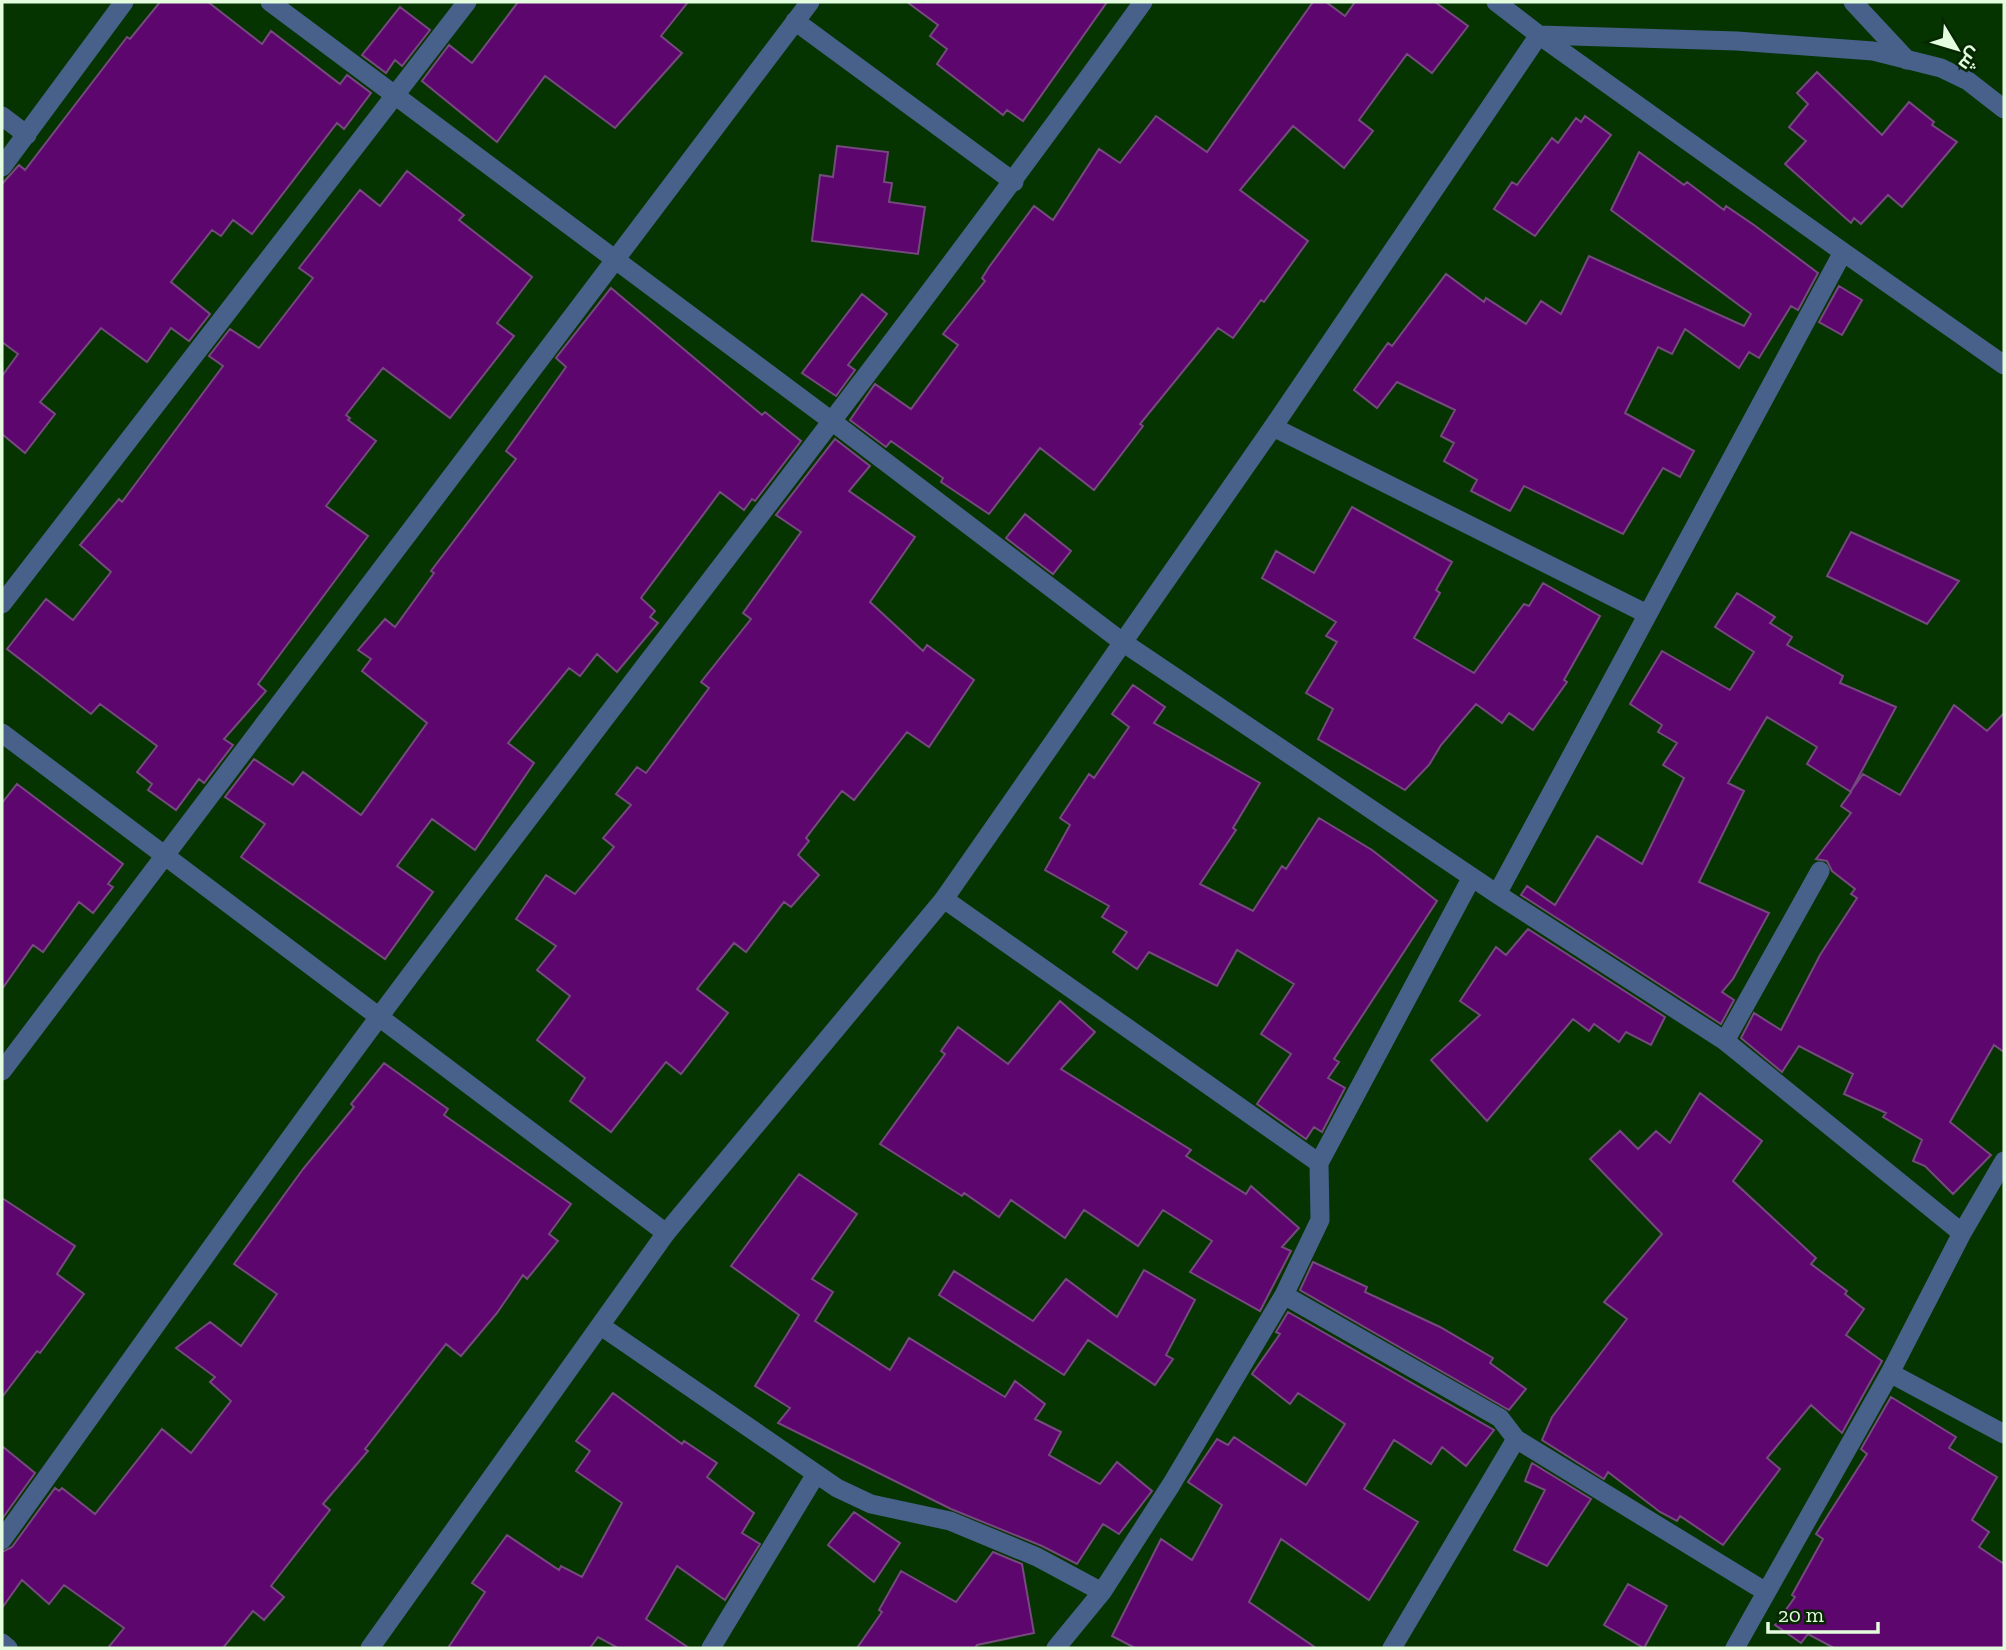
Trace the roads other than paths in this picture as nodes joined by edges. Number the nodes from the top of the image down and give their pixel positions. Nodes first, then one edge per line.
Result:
1 (124, 2) edge
2 (270, 2) edge
3 (467, 2) edge
4 (810, 2) edge
5 (1143, 2) edge
6 (1496, 2) edge
7 (1853, 2) edge
8 (795, 21) junction
9 (1539, 35) junction
10 (1907, 60) junction
11 (397, 95) junction
12 (2001, 100) edge
13 (2, 117) edge
14 (27, 135) junction
15 (2, 166) edge
16 (1014, 182) junction
17 (1843, 252) junction
18 (615, 260) junction
19 (2004, 365) edge
20 (834, 422) junction
21 (1273, 427) junction
22 (2, 604) edge
23 (1647, 614) junction
24 (1121, 641) junction
25 (2, 733) edge
26 (163, 857) junction
27 (1820, 871) dead end
28 (1472, 877) junction
29 (1497, 894) junction
30 (944, 899) junction
31 (379, 1017) junction
32 (1725, 1041) junction
33 (2, 1070) edge
34 (2004, 1161) edge
35 (1320, 1163) junction
36 (666, 1233) junction
37 (1962, 1233) junction
38 (1283, 1295) junction
39 (601, 1326) junction
40 (1890, 1374) junction
41 (2004, 1434) edge
42 (1516, 1439) junction
43 (816, 1474) junction
44 (2, 1540) edge
45 (1766, 1591) junction
46 (1102, 1592) junction
47 (2, 1643) edge
48 (8, 1648) edge
49 (370, 1648) edge
50 (711, 1648) edge
51 (1056, 1648) edge
52 (1392, 1648) edge
53 (1735, 1648) edge

1 - 14 street
2 - 11 street
3 - 11 street
4 - 8 street
5 - 16 street
6 - 9 street
7 - 10 street
8 - 16 street
8 - 18 street
9 - 10 street
9 - 17 street
9 - 21 street
10 - 12 street
11 - 18 street
11 - 22 street
13 - 14 street
14 - 15 street
16 - 20 street
17 - 19 street
17 - 23 street
18 - 20 street
18 - 26 street
20 - 24 street
20 - 31 street
21 - 23 street
21 - 24 street
23 - 29 street
24 - 28 street
24 - 30 street
25 - 26 street
26 - 31 street
26 - 33 street
27 - 32 street
28 - 29 street
28 - 35 street
29 - 32 street
30 - 35 street
30 - 36 street
31 - 36 street
31 - 44 street
32 - 37 street
34 - 37 street
35 - 38 street
36 - 39 street
37 - 40 street
38 - 42 street
38 - 46 street
39 - 43 street
39 - 49 street
40 - 41 street
40 - 45 street
42 - 45 street
42 - 52 street
43 - 46 street
43 - 50 street
45 - 53 street
46 - 51 street
47 - 48 street

